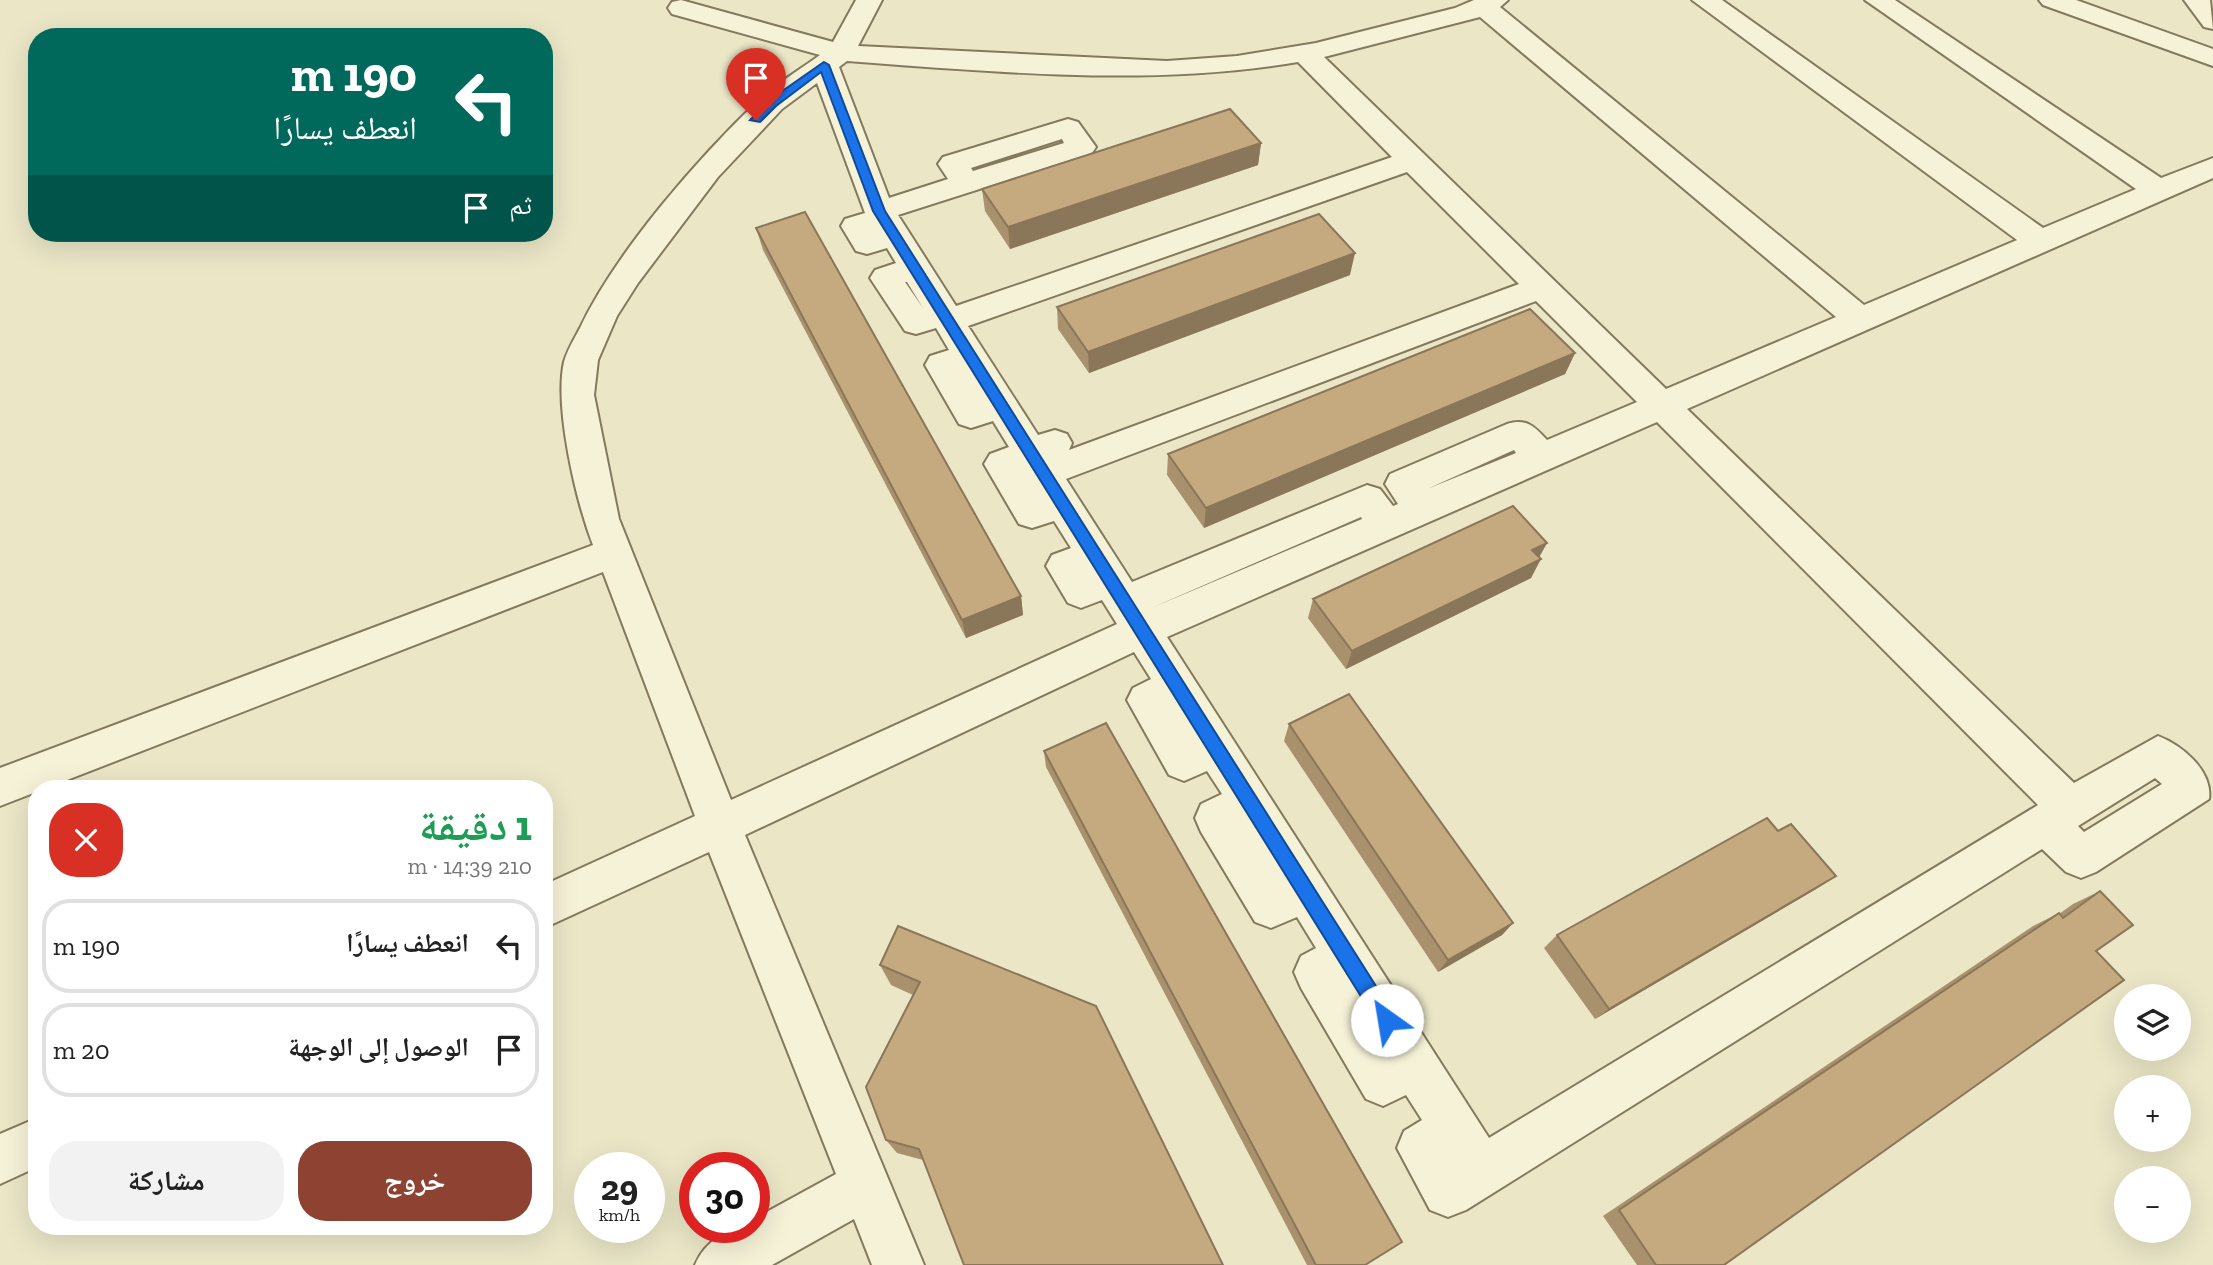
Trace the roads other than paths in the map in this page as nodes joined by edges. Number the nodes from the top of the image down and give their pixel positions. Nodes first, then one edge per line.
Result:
1 (869, 0) edge
2 (1705, 0) edge
3 (1878, 0) edge
4 (2052, 0) edge
5 (2197, 0) edge
6 (1490, 4) edge
7 (681, 8) dead end
8 (2213, 21) edge
9 (1304, 53) junction
10 (2213, 58) edge
11 (832, 59) junction
12 (1413, 160) junction
13 (2213, 167) edge
14 (966, 184) dead end
15 (2158, 190) junction
16 (893, 232) junction
17 (2041, 242) junction
18 (1543, 287) junction
19 (946, 316) junction
20 (1861, 320) junction
21 (1664, 406) junction
22 (1046, 476) junction
23 (614, 552) junction
24 (1118, 591) junction
25 (0, 788) edge
26 (720, 826) junction
27 (553, 903) edge
28 (28, 1146) edge
29 (0, 1159) edge
30 (866, 1185) junction
31 (721, 1265) edge
32 (898, 1265) edge

1 - 11 street
2 - 17 street
3 - 15 street
4 - 10 street
5 - 8 street
6 - 9 street
6 - 20 street
7 - 11 street
9 - 11 street
9 - 12 street
11 - 16 street
11 - 23 street
12 - 18 street
12 - 19 street
13 - 15 street
14 - 16 street
15 - 17 street
16 - 19 street
17 - 20 street
18 - 21 street
18 - 22 street
19 - 22 street
20 - 21 street
21 - 24 street
21 - 24 street
22 - 24 street
23 - 25 street
23 - 26 street
24 - 26 street
26 - 27 street
26 - 30 street
28 - 29 street
30 - 31 street
30 - 32 street

